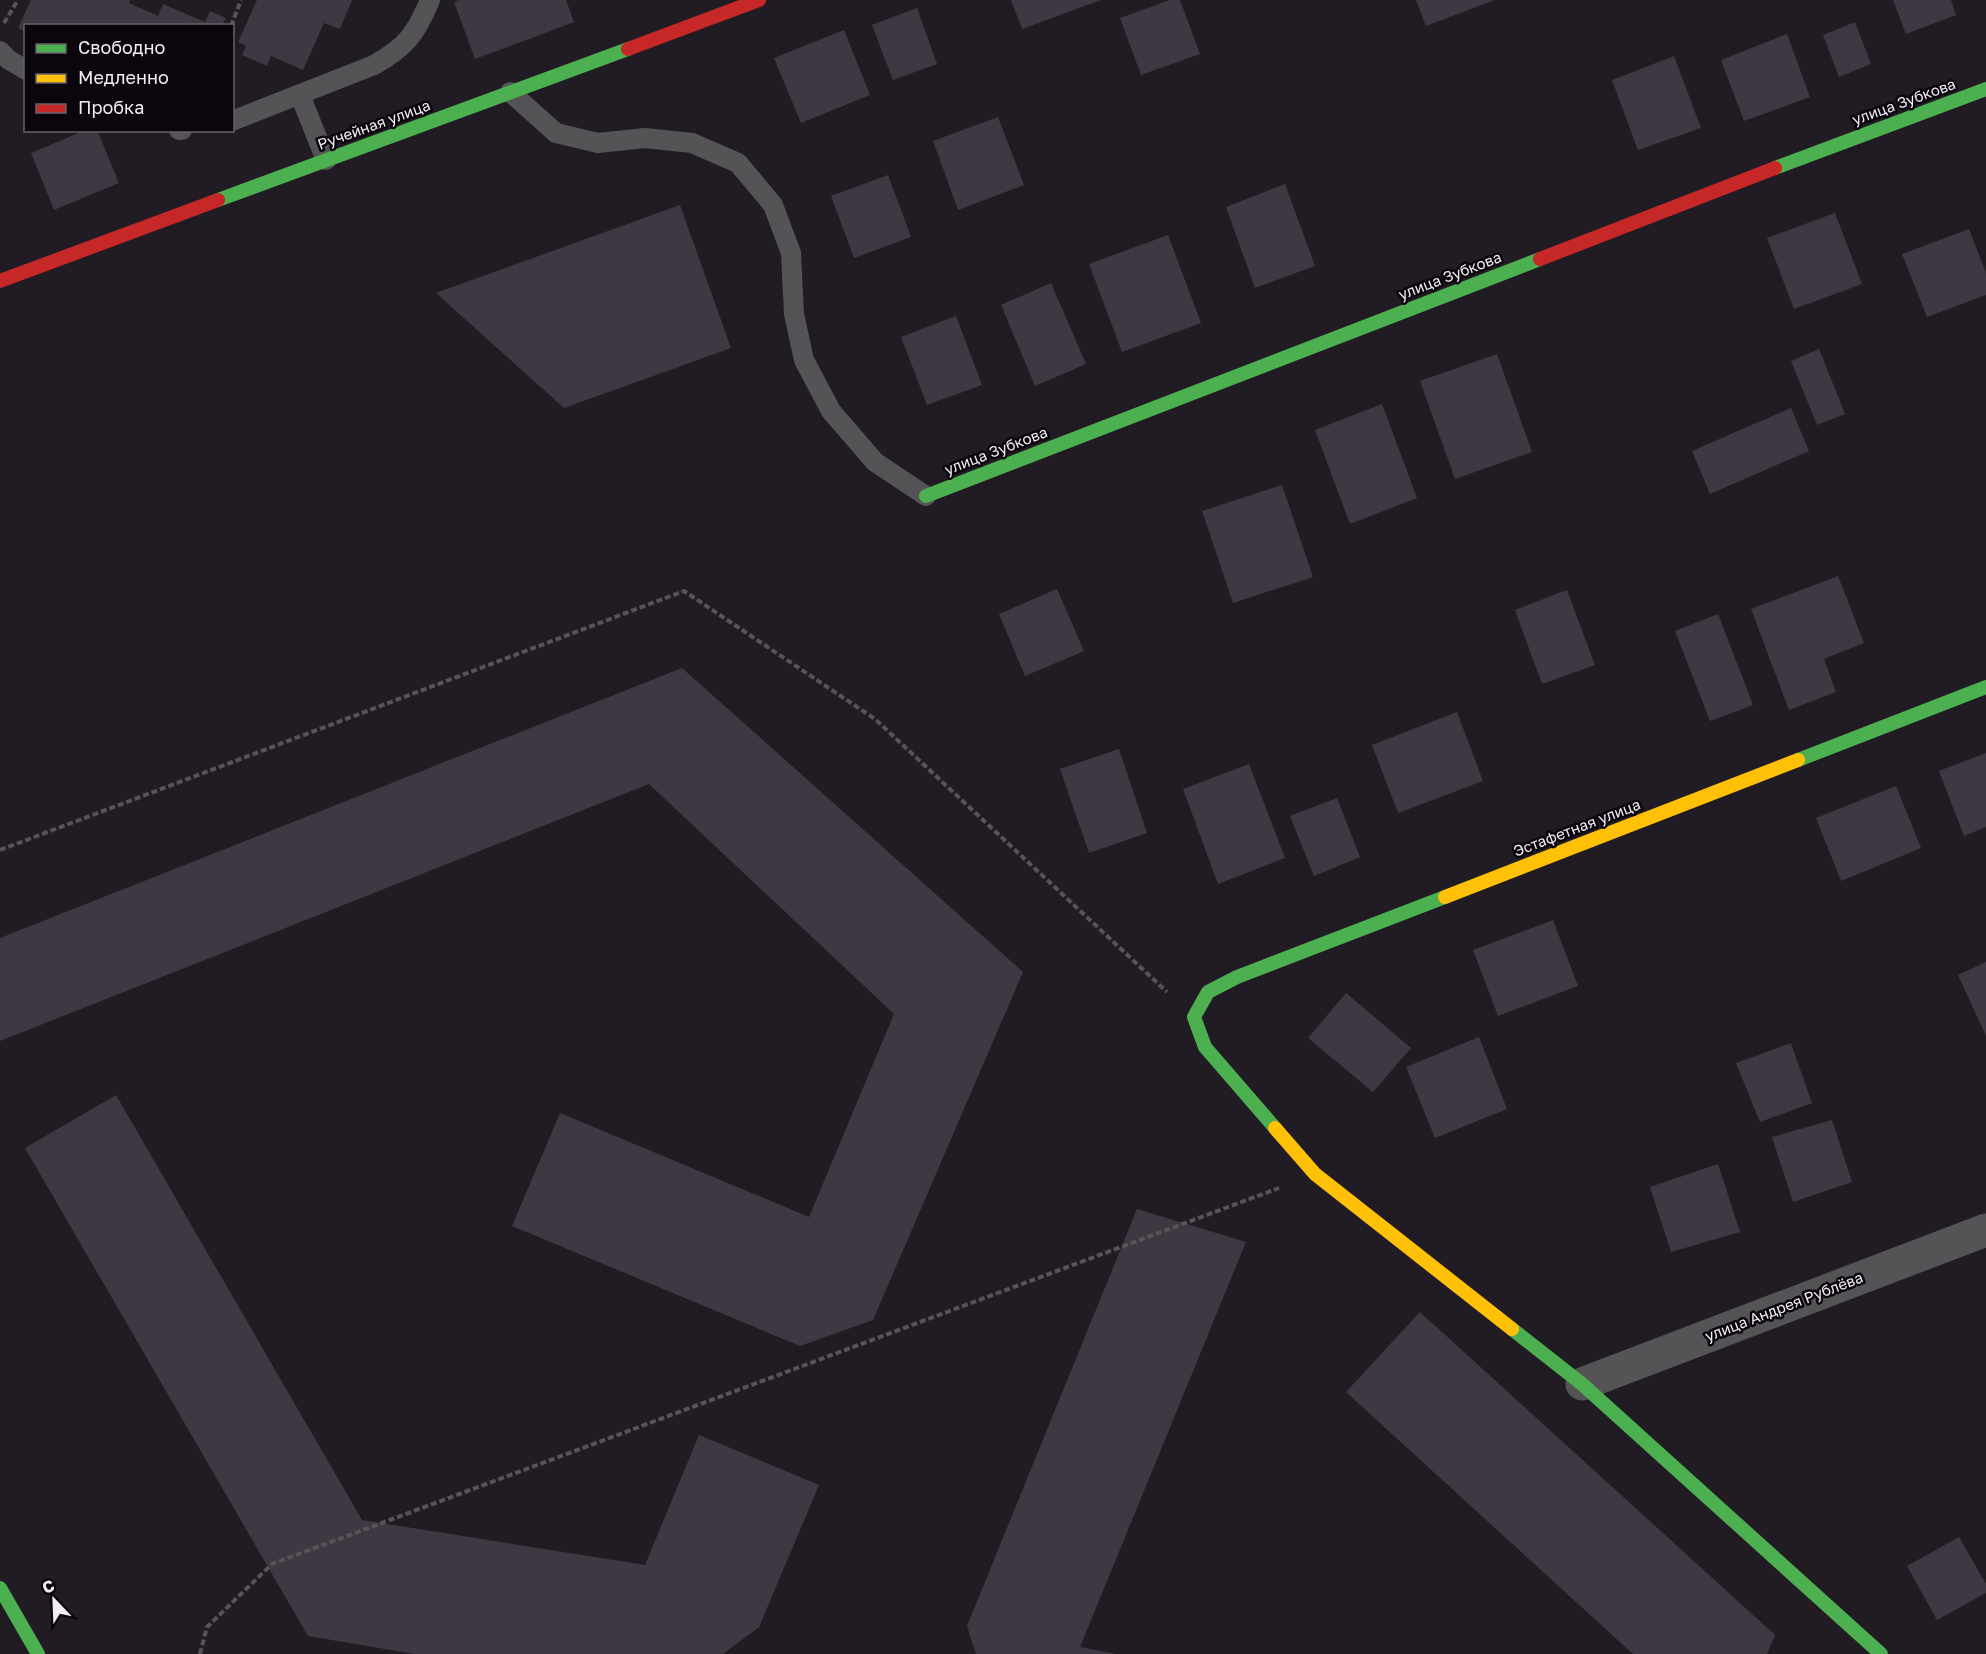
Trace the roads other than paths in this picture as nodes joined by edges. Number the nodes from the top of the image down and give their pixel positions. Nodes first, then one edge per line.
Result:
1 (430, 0) edge
2 (759, 0) edge
3 (0, 51) edge
4 (24, 69) edge
5 (1986, 89) edge
6 (510, 92) junction
7 (300, 95) junction
8 (234, 120) edge
9 (327, 160) junction
10 (0, 281) edge
11 (926, 496) joint
12 (1986, 687) edge
13 (1986, 1230) edge
14 (1582, 1384) junction
15 (0, 1588) edge
16 (38, 1654) edge
17 (1881, 1654) edge

1 - 7 lane
2 - 6 street, Ручейная улица
3 - 4 lane
5 - 11 street, улица Зубкова
6 - 9 street, Ручейная улица
6 - 11 lane
7 - 8 lane
7 - 9 lane
9 - 10 street, Ручейная улица
12 - 14 street, Эстафетная улица
13 - 14 street, улица Андрея Рублёва
14 - 17 street
15 - 16 street

